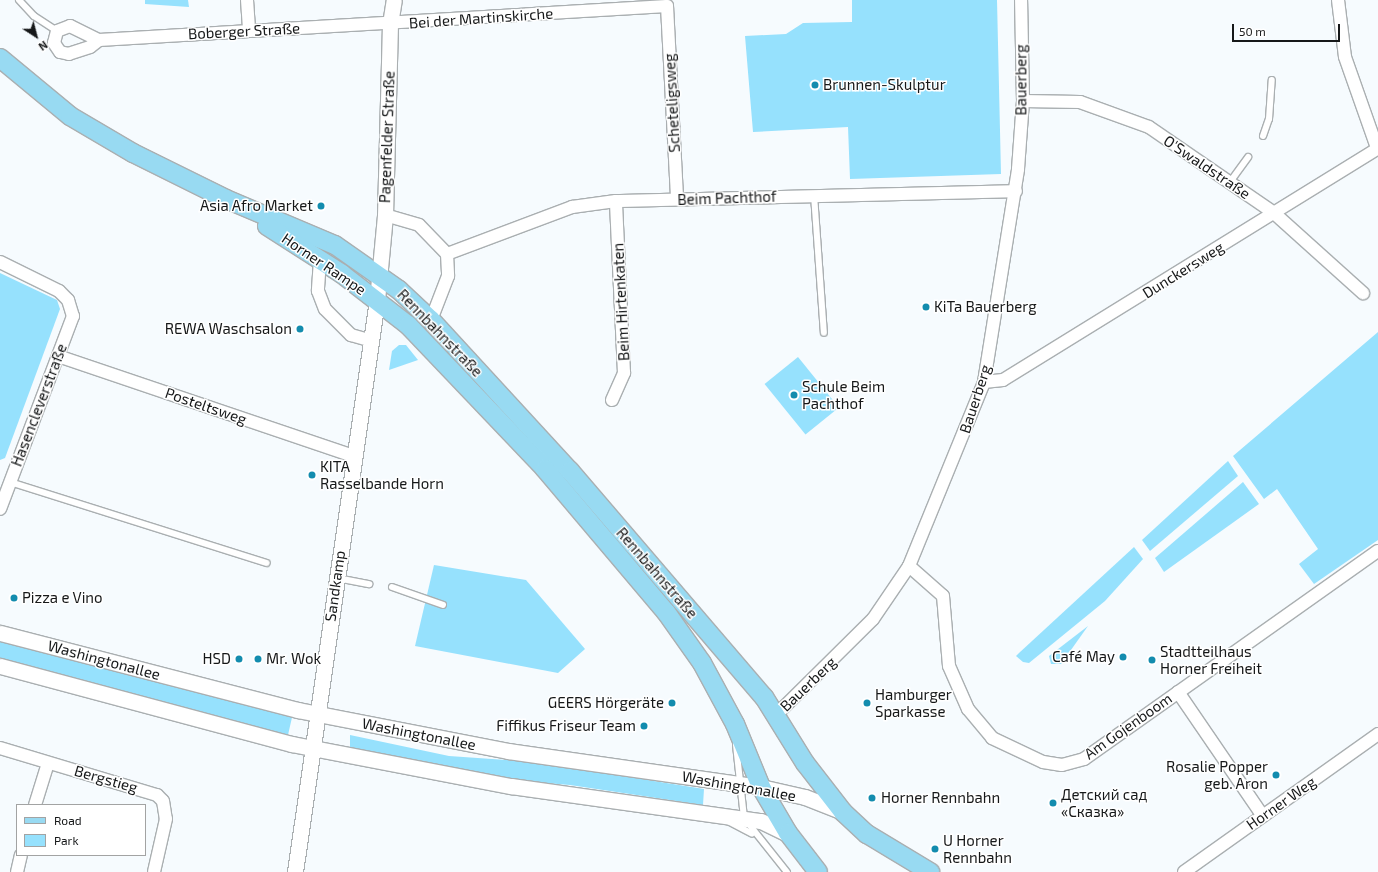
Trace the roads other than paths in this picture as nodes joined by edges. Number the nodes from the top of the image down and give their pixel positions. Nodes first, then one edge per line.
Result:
1 (20, 0) edge
2 (247, 0) edge
3 (394, 0) edge
4 (1021, 0) edge
5 (1338, 0) edge
6 (667, 6) joint
7 (390, 24) junction
8 (57, 31) junction
9 (249, 31) junction
10 (99, 40) junction
11 (0, 58) edge
12 (1272, 80) dead end
13 (1023, 100) junction
14 (1263, 136) dead end
15 (1378, 148) edge
16 (1248, 157) dead end
17 (1230, 182) junction
18 (1016, 191) junction
19 (814, 196) junction
20 (226, 199) junction
21 (676, 199) junction
22 (616, 201) junction
23 (1274, 213) junction
24 (385, 215) junction
25 (447, 254) junction
26 (320, 260) junction
27 (0, 262) edge
28 (380, 274) junction
29 (1363, 293) dead end
30 (377, 300) junction
31 (431, 320) junction
32 (824, 333) dead end
33 (372, 341) junction
34 (58, 356) junction
35 (984, 382) junction
36 (612, 400) dead end
37 (354, 456) junction
38 (5, 480) edge
39 (0, 509) edge
40 (1378, 551) edge
41 (266, 563) dead end
42 (909, 566) junction
43 (335, 578) junction
44 (369, 584) dead end
45 (392, 587) dead end
46 (442, 605) dead end
47 (0, 633) edge
48 (0, 666) edge
49 (1178, 692) junction
50 (318, 714) junction
51 (777, 714) junction
52 (735, 724) junction
53 (1378, 734) edge
54 (0, 748) edge
55 (313, 748) junction
56 (48, 763) junction
57 (739, 784) junction
58 (762, 788) junction
59 (35, 804) edge
60 (843, 812) junction
61 (716, 814) junction
62 (1263, 816) junction
63 (744, 818) junction
64 (789, 834) junction
65 (756, 837) junction
66 (21, 856) edge
67 (17, 872) edge
68 (154, 872) edge
69 (295, 872) edge
70 (787, 872) edge
71 (818, 872) edge
72 (930, 872) edge
73 (1184, 872) edge

1 - 8 lane
2 - 9 street
3 - 7 street, Pagenfelder Straße
4 - 13 street, Bauerberg
5 - 15 street
6 - 7 street, Bei der Martinskirche
6 - 21 street, Scheteligsweg
7 - 9 street, Boberger Straße
7 - 24 street, Pagenfelder Straße
8 - 10 street, Boberger Straße
8 - 10 street, Boberger Straße
9 - 10 street, Boberger Straße
11 - 20 main road, Horner Rampe
12 - 14 lane
13 - 17 street, O'Swaldstraße
13 - 18 street, Bauerberg
15 - 23 street, Dunckersweg
16 - 17 lane
17 - 23 street, O'Swaldstraße
18 - 19 street, Beim Pachthof
18 - 35 street, Bauerberg
19 - 21 street, Beim Pachthof
19 - 32 lane
20 - 26 main road, Horner Rampe
20 - 28 main road, Horner Rampe
21 - 22 street, Beim Pachthof
22 - 25 street, Beim Pachthof
22 - 36 street, Beim Hirtenkaten
23 - 29 street, O'Swaldstraße
23 - 35 street, Dunckersweg
24 - 25 street
24 - 28 street, Pagenfelder Straße
25 - 31 street
26 - 30 main road, Horner Rampe
26 - 33 street
27 - 34 street, Hasencleverstraße
28 - 30 street, Horner Rampe
28 - 31 main road, Rennbahnstraße
30 - 33 street, Sandkamp
30 - 52 main road, Rennbahnstraße
31 - 51 main road, Rennbahnstraße
33 - 37 street, Sandkamp
34 - 37 street, Posteltsweg
34 - 38 street, Hasencleverstraße
35 - 42 street, Bauerberg
37 - 43 street, Sandkamp
38 - 39 street, Hasencleverstraße
38 - 41 lane
40 - 49 street, Am Gojenboom
42 - 49 street, Am Gojenboom
42 - 51 street, Bauerberg
43 - 44 lane
43 - 50 street, Sandkamp
45 - 46 lane
47 - 50 street, Washingtonallee
48 - 55 street, Washingtonallee
49 - 62 street
50 - 55 street, Sandkamp
50 - 57 street, Washingtonallee
51 - 60 main road, Rennbahnstraße
52 - 57 lane
52 - 58 main road, Rennbahnstraße
53 - 62 street, Horner Weg
54 - 56 street, Bergstieg
55 - 61 street, Washingtonallee
55 - 69 street, Sandkamp
56 - 59 street
56 - 68 street, Bergstieg
57 - 58 street, Washingtonallee
57 - 63 lane
58 - 60 street, Washingtonallee
58 - 64 main road, Rennbahnstraße
60 - 72 main road, Rennbahnstraße
61 - 63 street, Washingtonallee
61 - 65 lane
62 - 73 street, Horner Weg
63 - 64 street, Washingtonallee
63 - 65 lane
64 - 71 main road, Rennbahnstraße
65 - 70 lane
66 - 67 street

